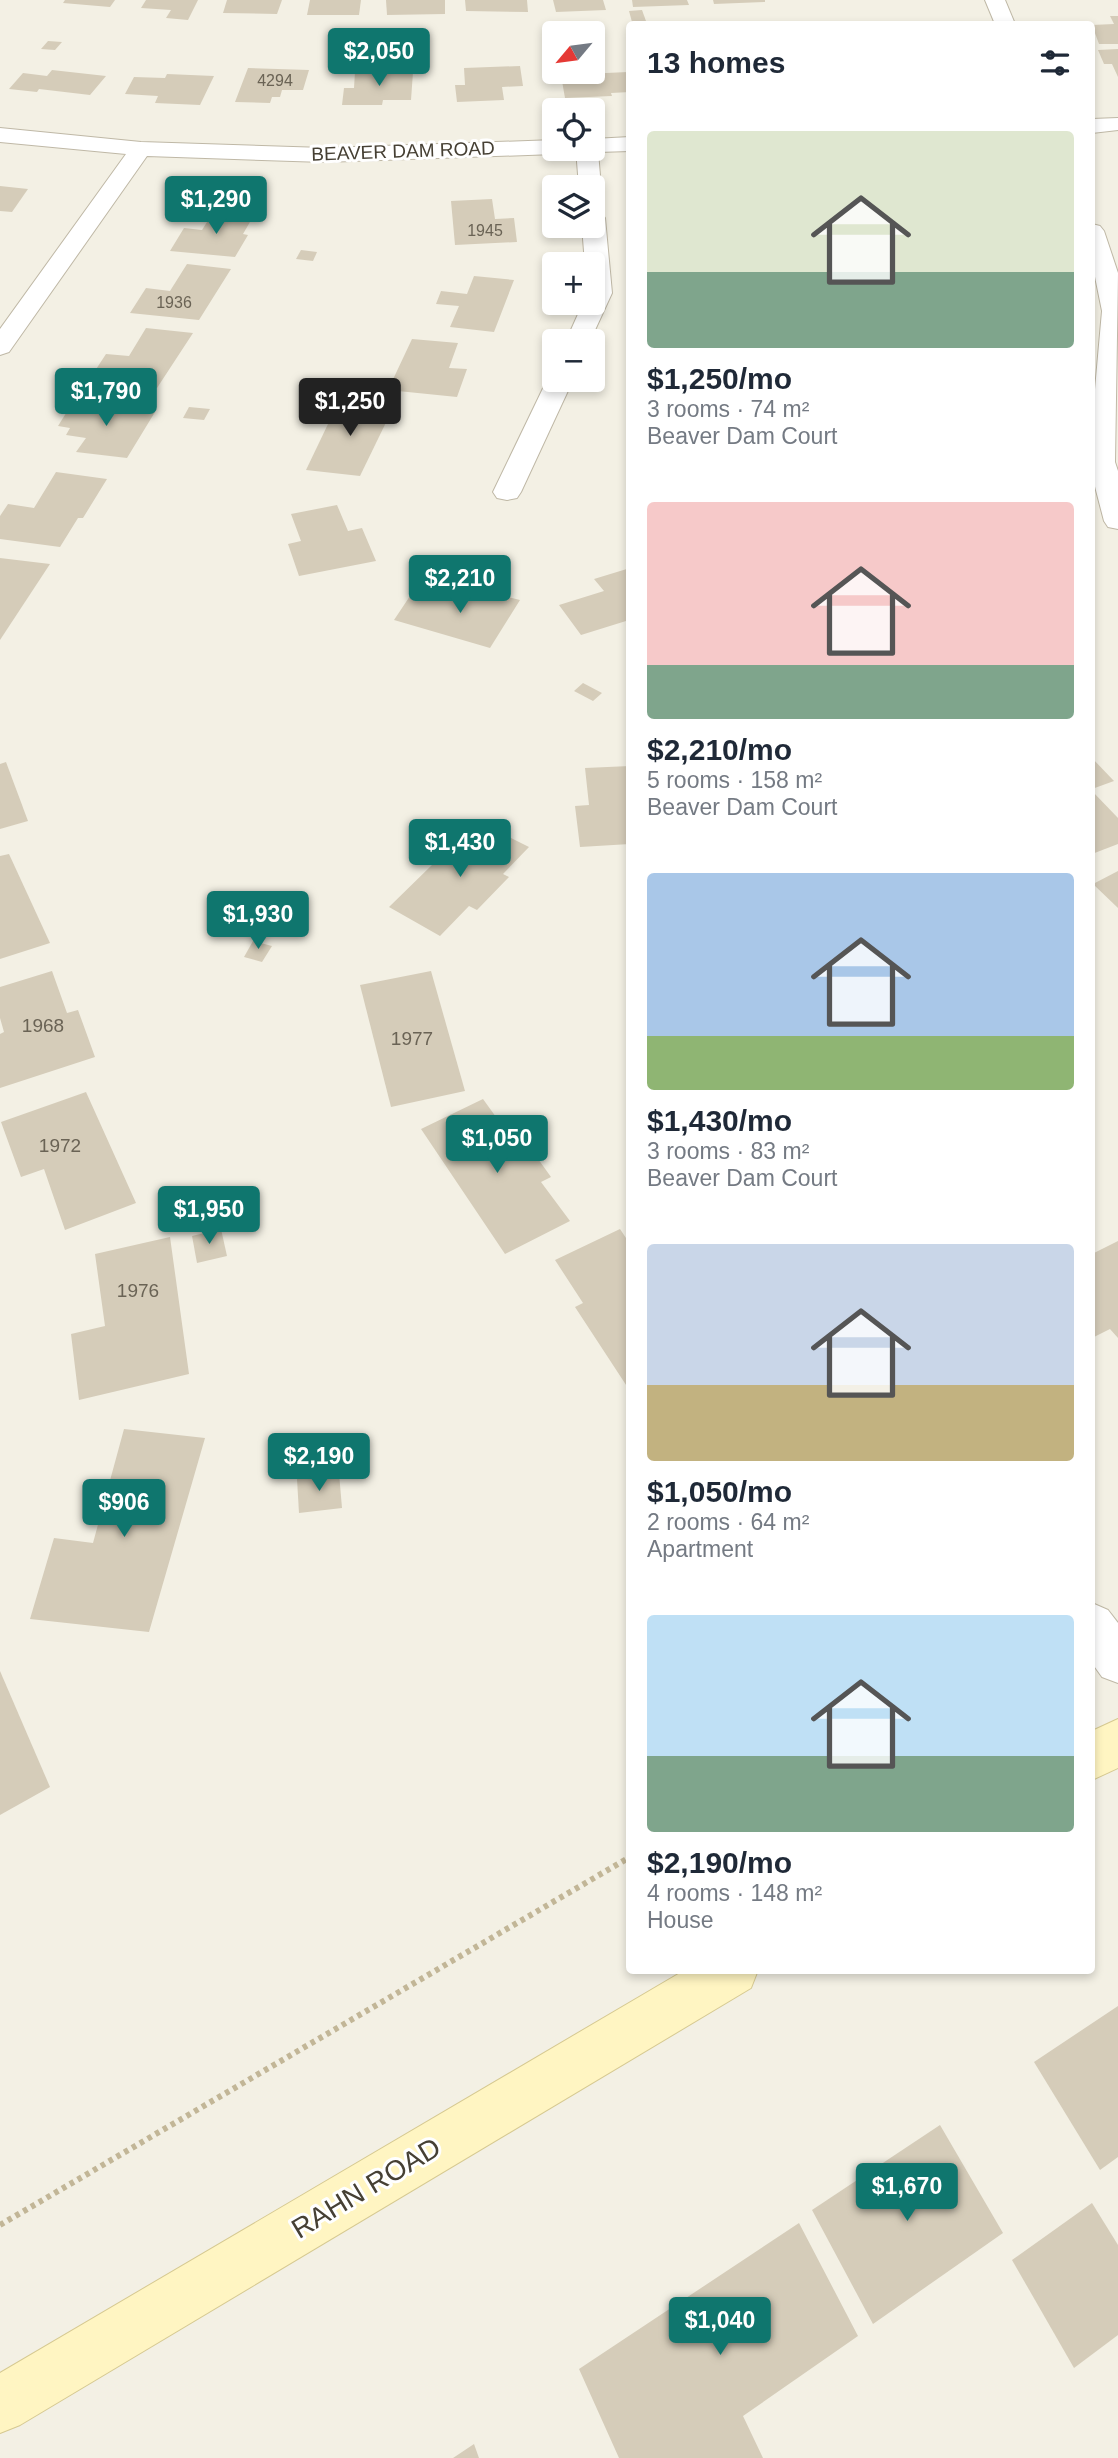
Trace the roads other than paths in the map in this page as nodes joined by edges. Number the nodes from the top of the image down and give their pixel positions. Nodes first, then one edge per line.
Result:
1 (995, 0) edge
2 (1004, 21) edge
3 (1118, 124) edge
4 (1095, 125) edge
5 (0, 135) edge
6 (626, 144) edge
7 (605, 145) edge
8 (542, 147) edge
9 (141, 149) junction
10 (595, 238) edge
11 (1095, 238) edge
12 (584, 329) edge
13 (0, 347) edge
14 (554, 392) edge
15 (507, 492) dead end
16 (1118, 521) edge
17 (1095, 1629) edge
18 (1118, 1661) edge
19 (1118, 1742) edge
20 (1095, 1755) edge
21 (726, 1974) edge
22 (0, 2405) edge

1 - 2 street
3 - 4 street
5 - 9 street, BEAVER DAM ROAD
6 - 7 street
8 - 9 street, BEAVER DAM ROAD
9 - 13 street
10 - 12 street
11 - 16 street
14 - 15 street
17 - 18 street
19 - 20 street
21 - 22 street, RAHN ROAD

